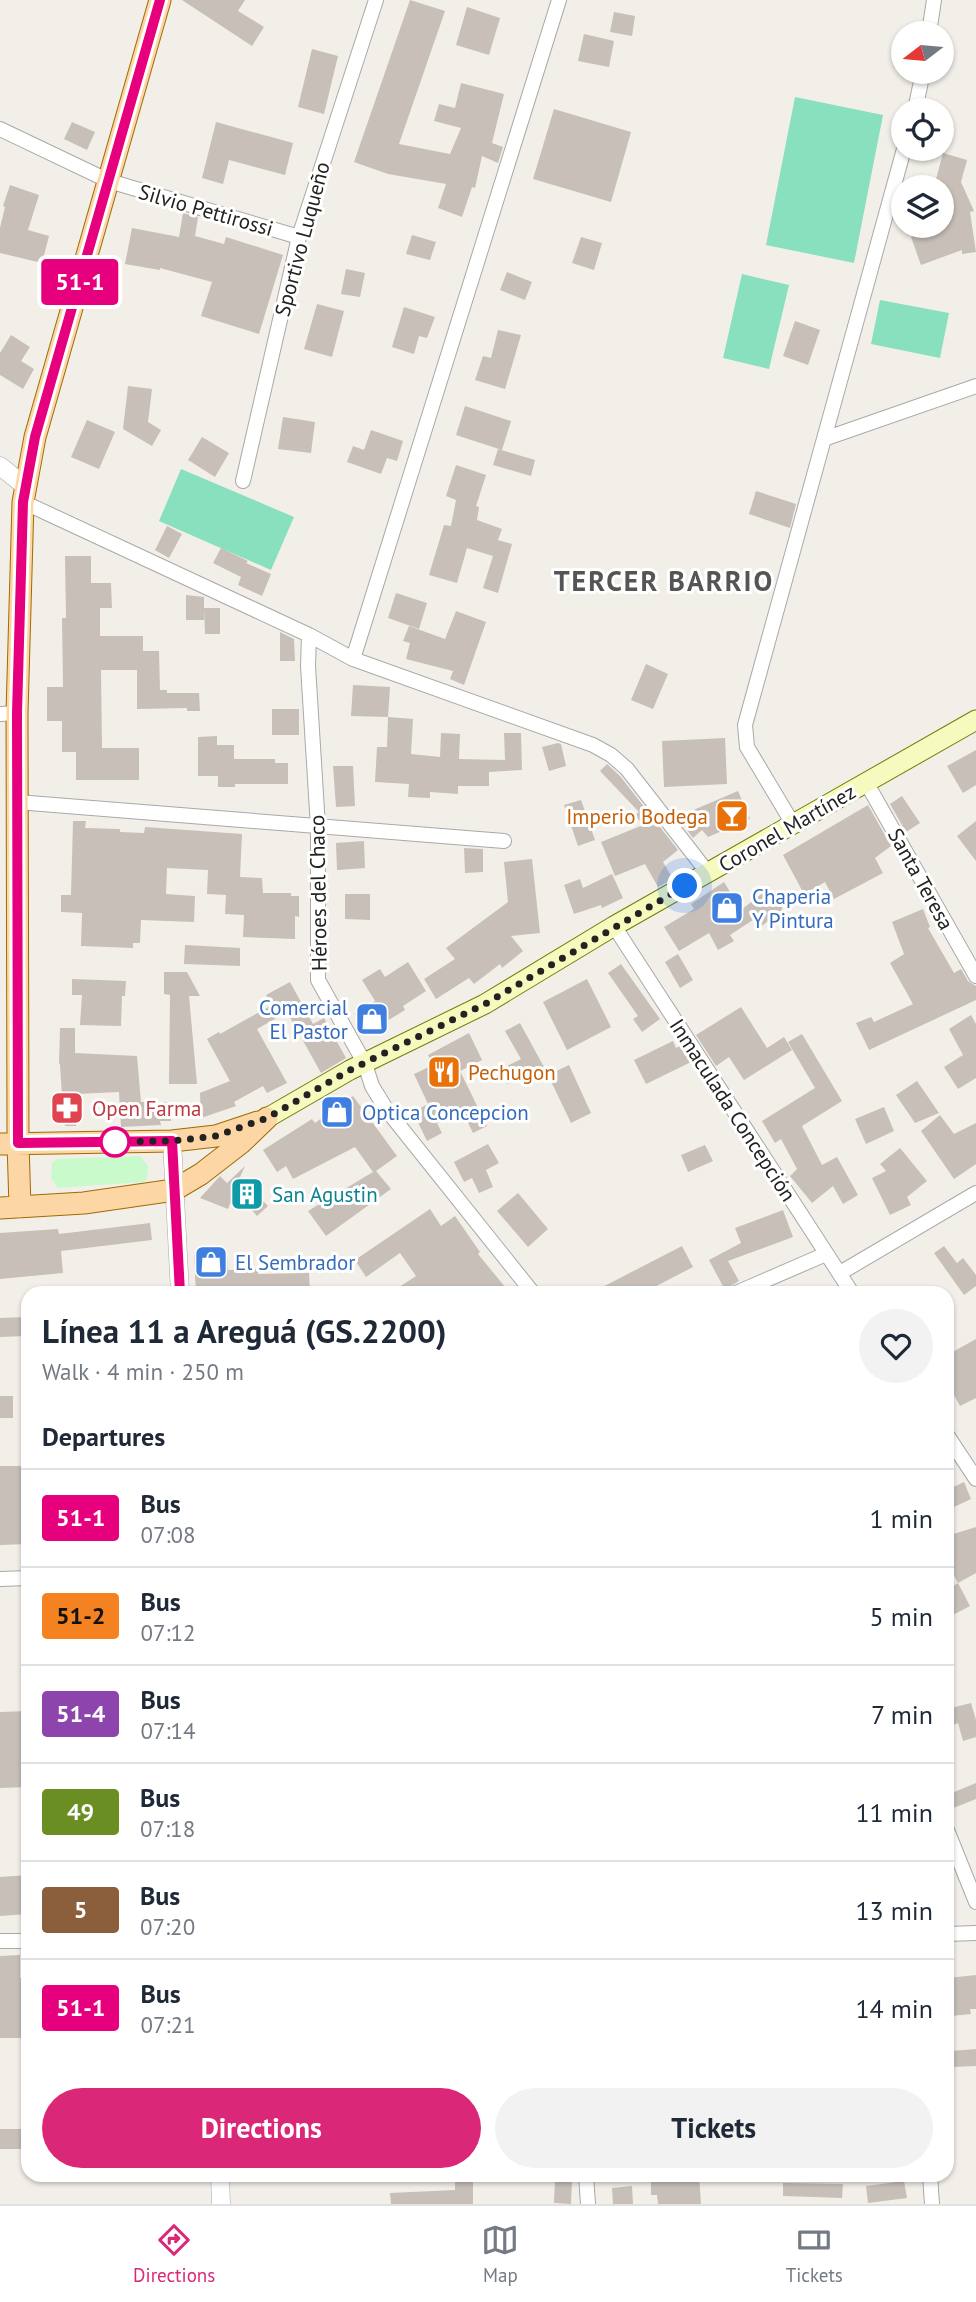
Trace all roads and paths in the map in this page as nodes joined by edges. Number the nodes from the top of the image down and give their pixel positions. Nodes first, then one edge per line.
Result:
1 (160, 0) edge
2 (376, 0) edge
3 (559, 0) edge
4 (934, 0) edge
5 (931, 21) edge
6 (0, 129) edge
7 (901, 161) edge
8 (109, 181) junction
9 (299, 237) junction
10 (976, 386) edge
11 (824, 439) junction
12 (0, 466) edge
13 (243, 481) dead end
14 (24, 494) junction
15 (309, 635) junction
16 (353, 660) junction
17 (8, 714) edge
18 (976, 720) edge
19 (866, 782) junction
20 (17, 802) junction
21 (793, 824) junction
22 (318, 827) junction
23 (504, 841) dead end
24 (708, 873) junction
25 (8, 888) edge
26 (614, 926) junction
27 (976, 976) edge
28 (365, 1064) junction
29 (267, 1118) junction
30 (172, 1141) junction
31 (9, 1143) edge
32 (174, 1190) junction
33 (976, 1193) edge
34 (10, 1207) edge
35 (826, 1254) junction
36 (840, 1273) junction
37 (180, 1286) edge
38 (527, 1286) edge
39 (752, 1286) edge
40 (848, 1286) edge
41 (954, 1446) edge
42 (976, 1479) edge
43 (21, 1578) edge
44 (0, 1579) edge
45 (954, 1847) edge
46 (976, 1902) edge
47 (976, 1933) edge
48 (954, 1934) edge
49 (0, 1941) edge
50 (21, 1941) edge
51 (220, 2182) edge
52 (586, 2182) edge
53 (930, 2182) edge
54 (221, 2204) edge
55 (588, 2204) edge
56 (932, 2204) edge

1 - 8 main road
2 - 9 street, Sportivo Luqueño
3 - 16 street
4 - 5 street
6 - 8 street, Silvio Pettirossi
7 - 11 street
8 - 9 street, Silvio Pettirossi
8 - 14 main road
9 - 13 street, Sportivo Luqueño
10 - 11 street
11 - 21 street
12 - 14 street
14 - 15 street
14 - 17 main road
15 - 16 street
15 - 22 street, Héroes del Chaco
16 - 24 street
17 - 20 main road
18 - 19 main road, Coronel Martínez
19 - 21 main road, Coronel Martínez
19 - 27 street, Santa Teresa
20 - 22 street
20 - 25 main road
21 - 24 main road, Coronel Martínez
22 - 23 street
22 - 28 street, Héroes del Chaco
24 - 26 main road, Coronel Martínez
25 - 31 main road
26 - 28 main road, Coronel Martínez
26 - 35 street, Inmaculada Concepción
28 - 29 main road, Coronel Martínez
28 - 38 street, Héroes del Chaco
29 - 30 main road
29 - 32 main road
30 - 31 main road
30 - 32 street
31 - 34 main road
32 - 34 main road
32 - 37 street
33 - 36 street
35 - 36 street, Inmaculada Concepción
35 - 39 street
36 - 40 street, Inmaculada Concepción
41 - 42 street
43 - 44 street
45 - 46 street
47 - 48 street
49 - 50 street
51 - 54 street
52 - 55 street
53 - 56 street

